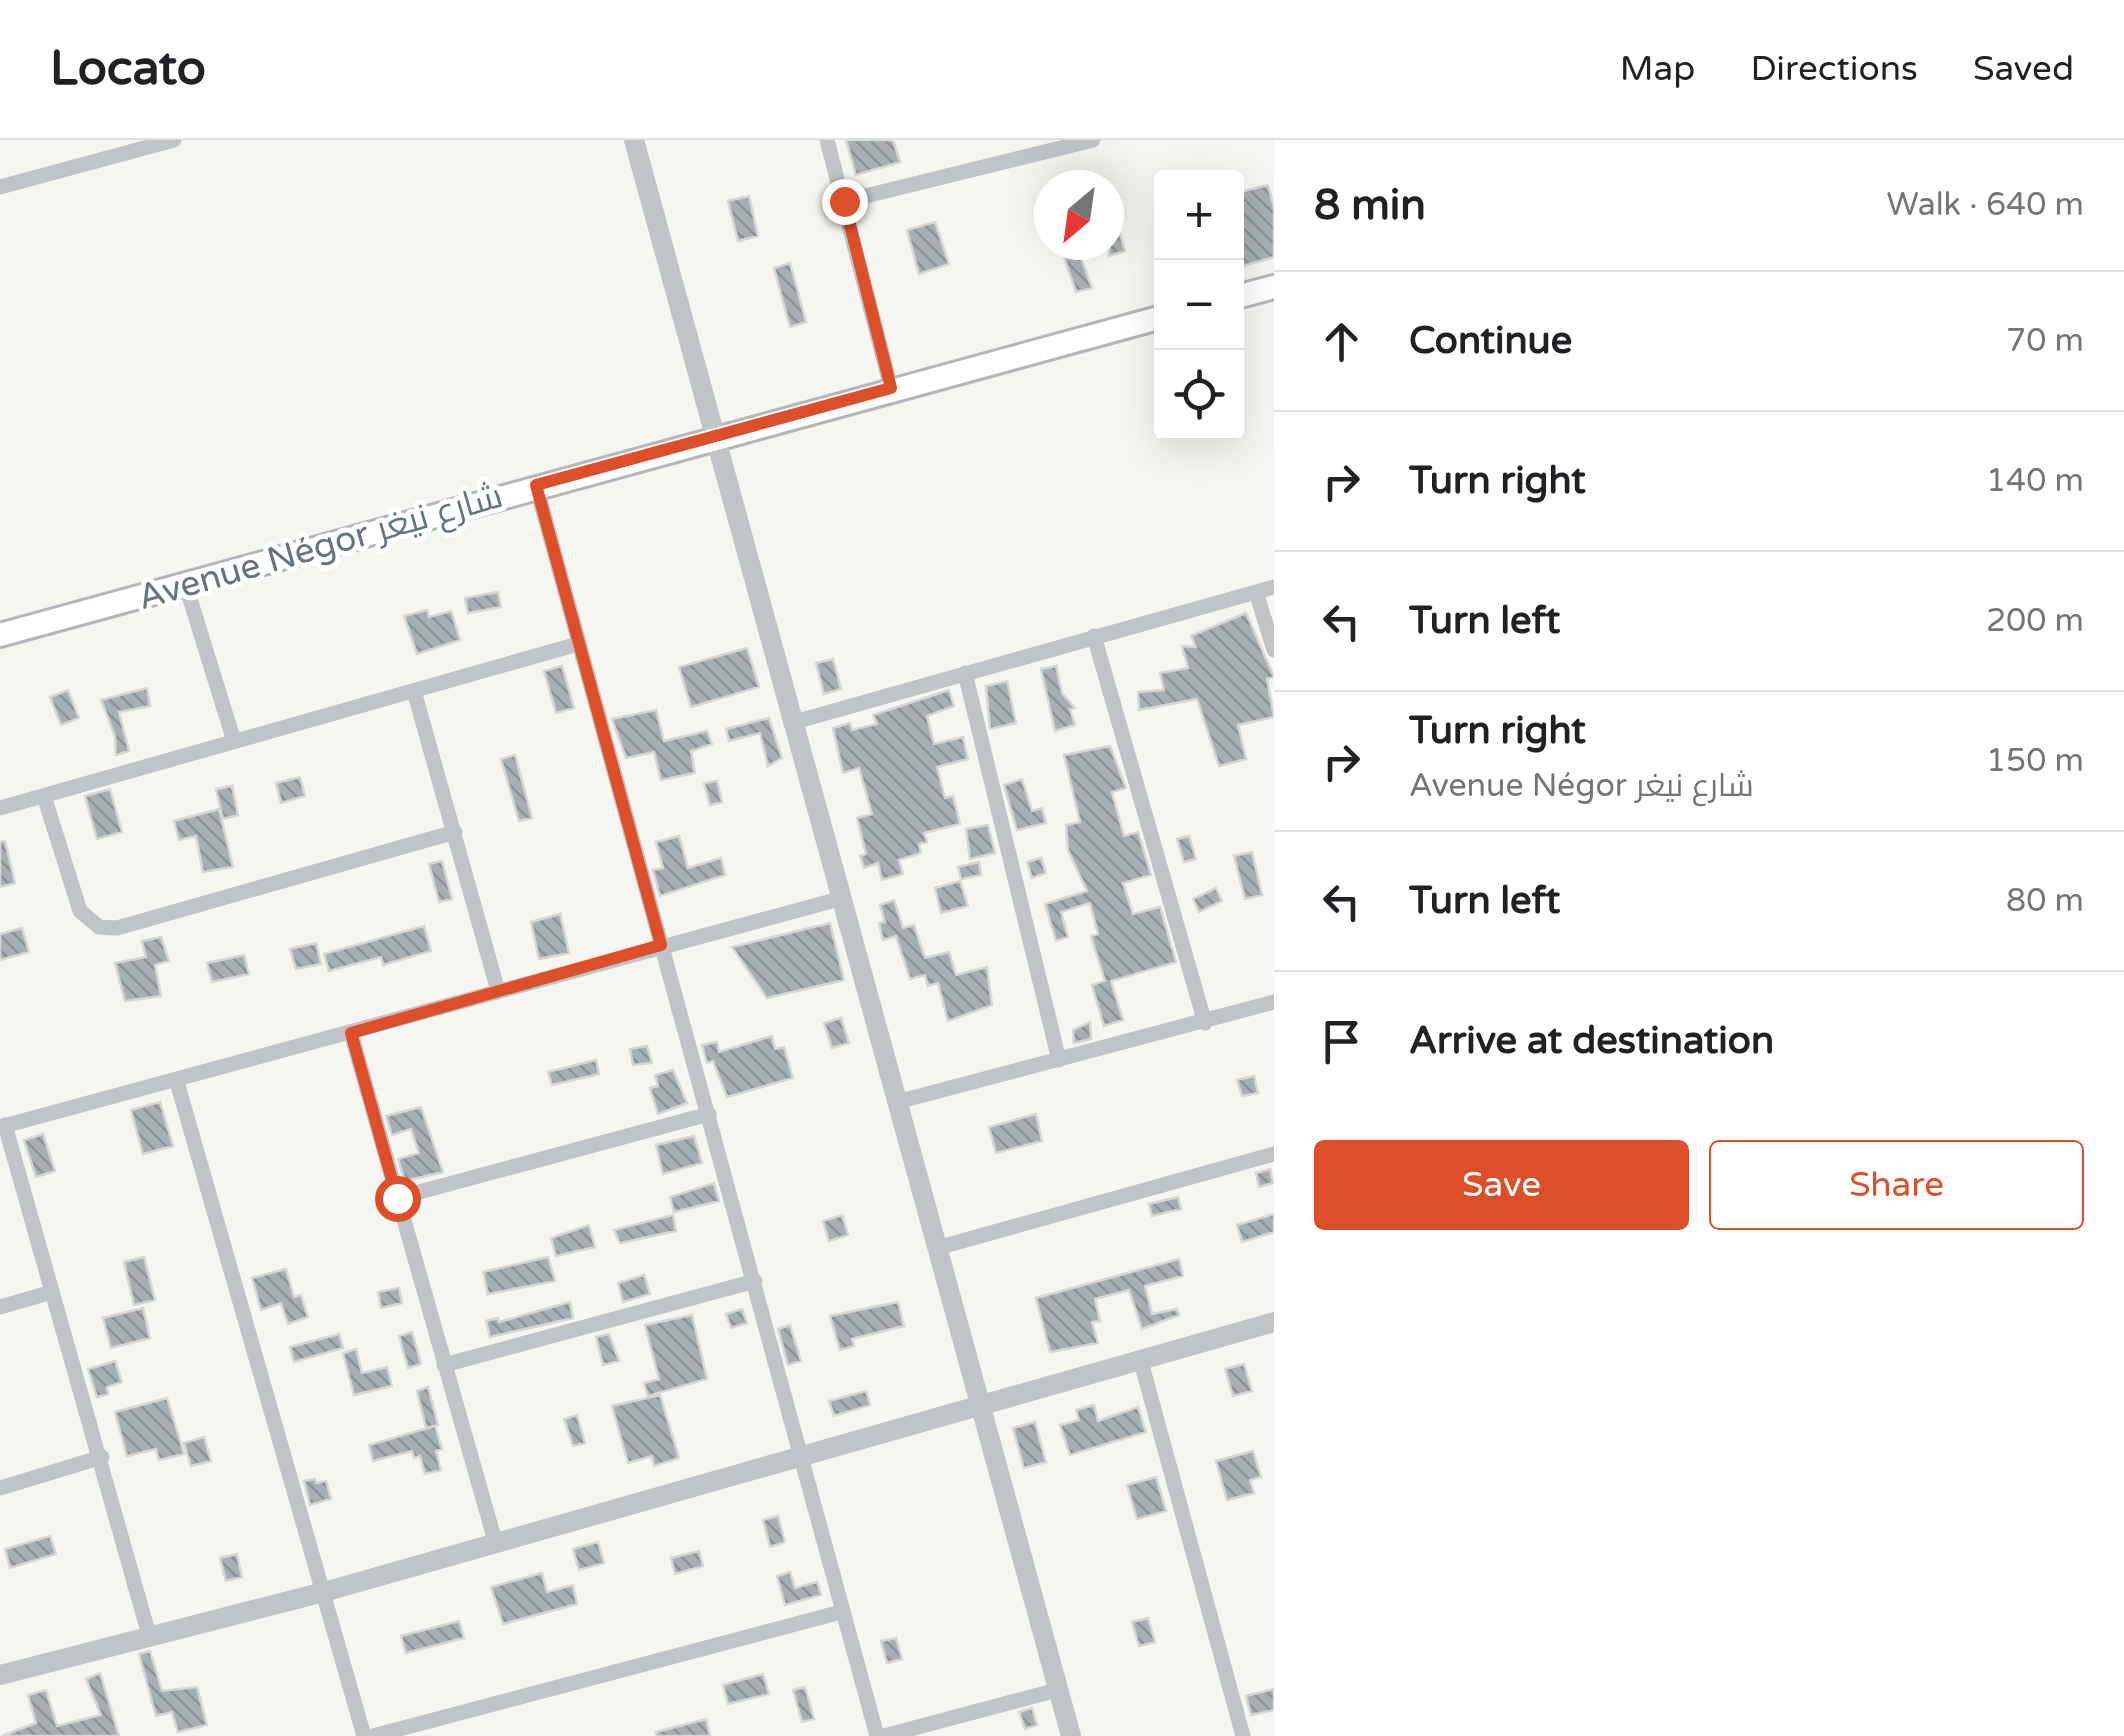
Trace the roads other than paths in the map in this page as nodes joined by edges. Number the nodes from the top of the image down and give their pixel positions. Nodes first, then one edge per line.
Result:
1 (174, 140) edge
2 (634, 140) edge
3 (827, 140) edge
4 (1093, 140) edge
5 (0, 186) edge
6 (844, 201) junction
7 (1274, 287) edge
8 (1244, 295) edge
9 (1154, 319) edge
10 (891, 388) junction
11 (715, 436) junction
12 (536, 485) junction
13 (186, 586) junction
14 (1274, 587) edge
15 (1256, 592) junction
16 (0, 634) edge
17 (1094, 636) junction
18 (578, 644) junction
19 (1274, 650) edge
20 (965, 673) junction
21 (414, 691) junction
22 (792, 723) junction
23 (234, 740) junction
24 (44, 796) junction
25 (0, 808) edge
26 (455, 832) junction
27 (839, 899) junction
28 (661, 945) junction
29 (498, 991) junction
30 (1274, 1002) edge
31 (1205, 1023) junction
32 (351, 1033) junction
33 (1058, 1060) junction
34 (177, 1082) junction
35 (897, 1102) junction
36 (709, 1114) junction
37 (2, 1126) edge
38 (1274, 1154) edge
39 (397, 1198) junction
40 (937, 1248) junction
41 (756, 1282) junction
42 (52, 1292) junction
43 (0, 1307) edge
44 (1274, 1322) edge
45 (1140, 1358) junction
46 (444, 1364) junction
47 (983, 1404) junction
48 (804, 1456) junction
49 (102, 1457) junction
50 (0, 1488) edge
51 (495, 1542) junction
52 (324, 1592) junction
53 (841, 1612) junction
54 (150, 1635) junction
55 (0, 1675) edge
56 (1057, 1690) junction
57 (364, 1736) edge
58 (373, 1736) edge
59 (877, 1736) edge
60 (884, 1736) edge
61 (1071, 1736) edge
62 (1243, 1736) edge

1 - 5 street
2 - 11 street
3 - 6 street
4 - 6 street
6 - 10 street
7 - 8 main road
9 - 10 main road, Avenue Négor شارع نيغر
10 - 11 main road, Avenue Négor شارع نيغر
11 - 12 main road, Avenue Négor شارع نيغر
11 - 22 street
12 - 13 main road, Avenue Négor شارع نيغر
12 - 18 street
13 - 16 main road, Avenue Négor شارع نيغر
13 - 23 street
14 - 15 street
15 - 17 street
15 - 19 street
17 - 20 street
17 - 31 street
18 - 21 street
18 - 28 street
20 - 22 street
20 - 33 street
21 - 23 street
21 - 26 street
22 - 27 street
23 - 24 street
24 - 25 street
24 - 26 street
26 - 29 street
27 - 28 street
27 - 35 street
28 - 29 street
28 - 36 street
29 - 32 street
30 - 31 street
31 - 33 street
32 - 34 street
32 - 39 street
33 - 35 street
34 - 37 street
34 - 52 street
35 - 40 street
36 - 39 street
36 - 41 street
37 - 42 street
38 - 40 street
39 - 46 street
40 - 47 street
41 - 46 street
41 - 48 street
42 - 43 street
42 - 49 street
44 - 45 street
45 - 47 street
45 - 62 street
46 - 51 street
47 - 48 street
47 - 56 street
48 - 51 street
48 - 53 street
49 - 50 street
49 - 54 street
51 - 52 street
52 - 54 street
52 - 57 street
53 - 58 street
53 - 59 street
54 - 55 street
56 - 60 street
56 - 61 street

